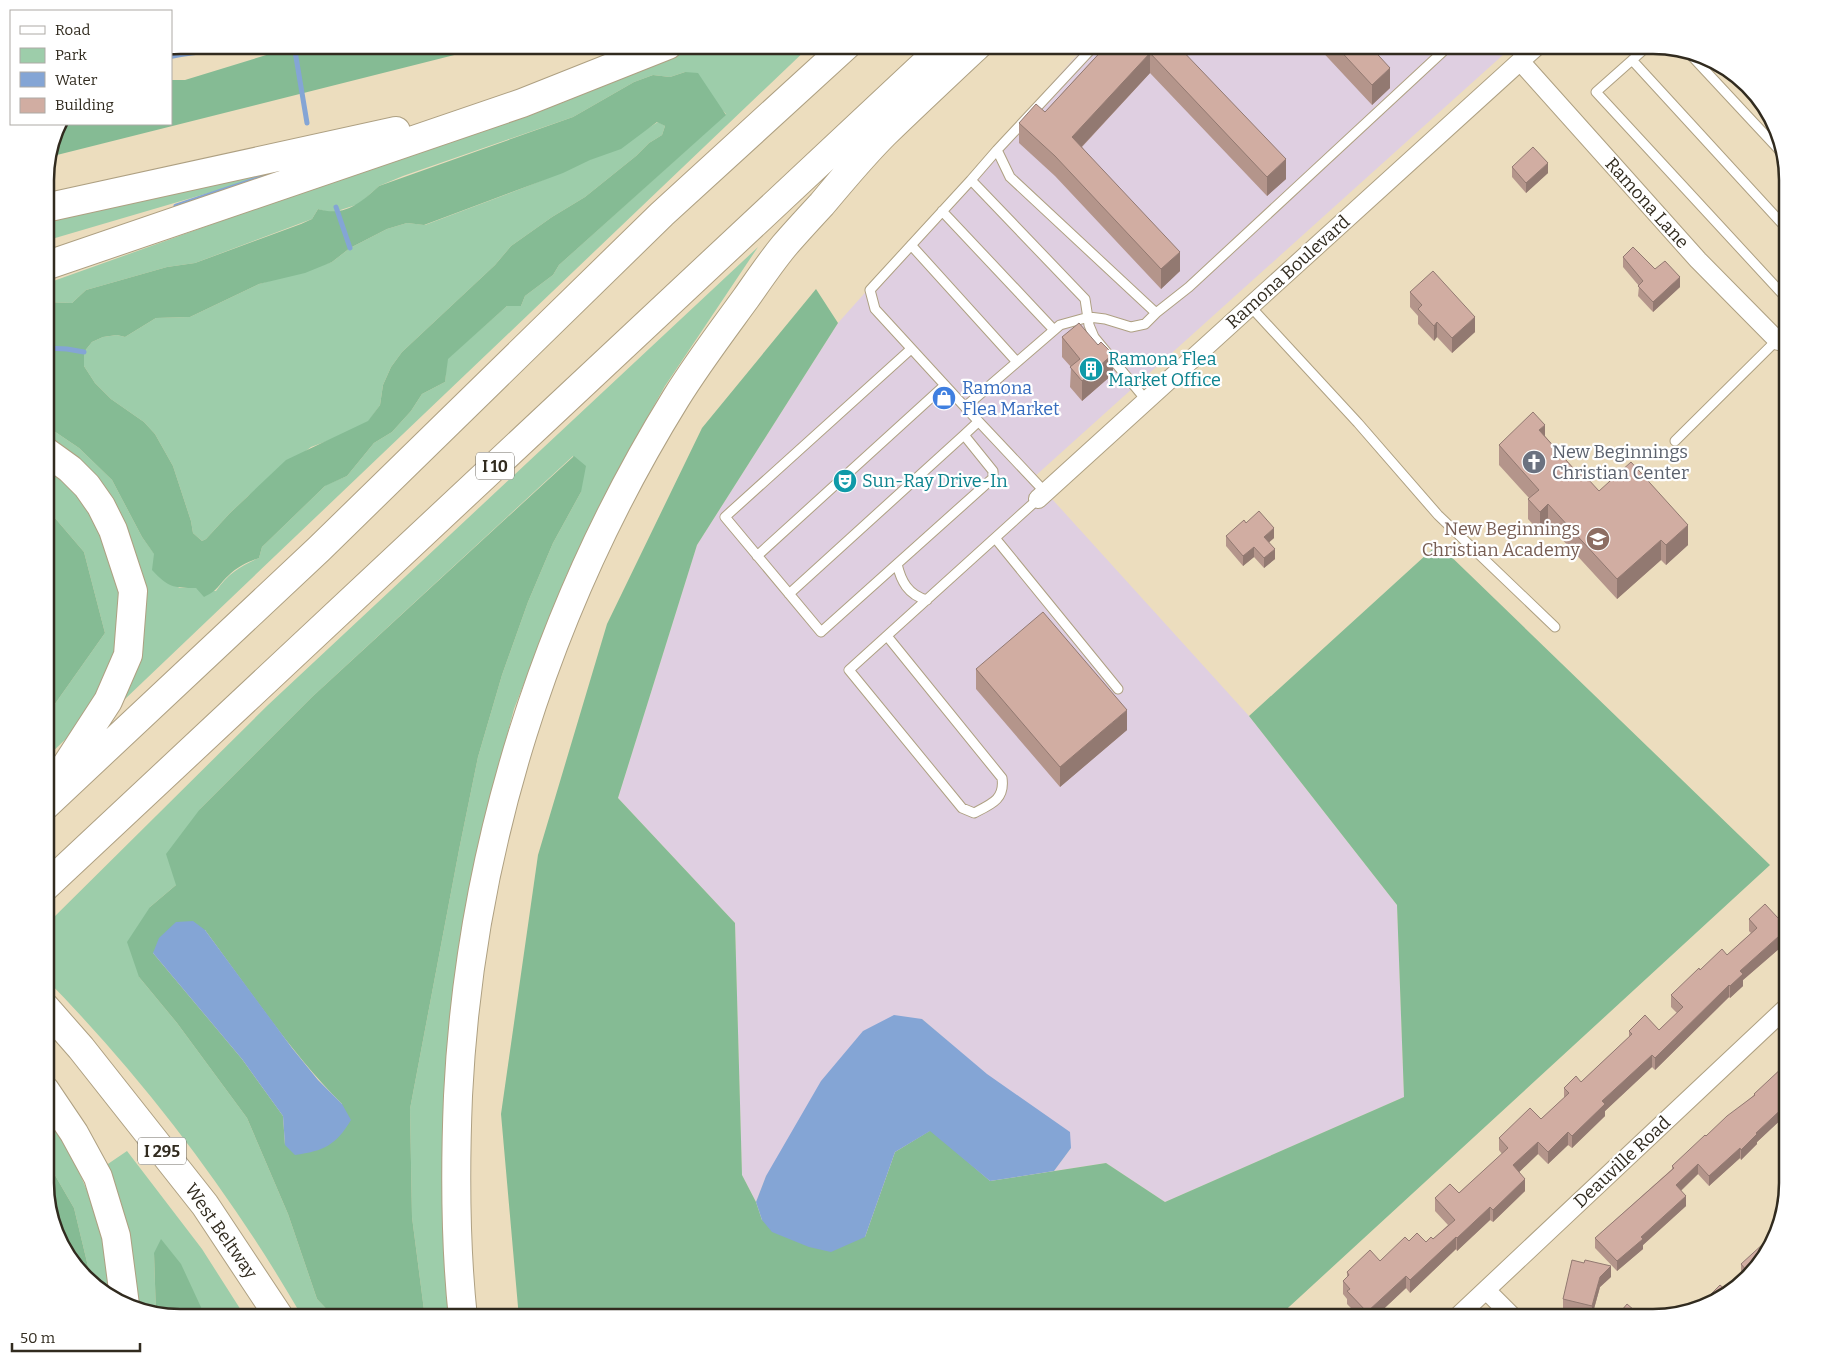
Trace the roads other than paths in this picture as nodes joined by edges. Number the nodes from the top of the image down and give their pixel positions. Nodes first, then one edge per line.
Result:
1 (645, 54) edge
2 (837, 54) edge
3 (935, 54) edge
4 (969, 54) edge
5 (1087, 54) edge
6 (1440, 54) edge
7 (1528, 54) edge
8 (1639, 54) edge
9 (1632, 60) junction
10 (1520, 61) junction
11 (1698, 62) edge
12 (522, 103) junction
13 (1774, 145) edge
14 (997, 150) junction
15 (971, 180) junction
16 (54, 206) edge
17 (942, 210) junction
18 (1779, 220) edge
19 (911, 245) junction
20 (54, 263) edge
21 (1779, 290) edge
22 (1250, 306) junction
23 (1156, 313) junction
24 (1089, 317) junction
25 (1054, 330) junction
26 (1779, 331) edge
27 (1779, 339) edge
28 (911, 349) junction
29 (1017, 362) junction
30 (945, 386) junction
31 (1146, 400) junction
32 (965, 408) junction
33 (978, 422) junction
34 (964, 435) junction
35 (1675, 441) dead end
36 (54, 457) edge
37 (1042, 495) junction
38 (995, 538) junction
39 (757, 556) junction
40 (896, 564) junction
41 (789, 594) junction
42 (927, 600) junction
43 (1555, 627) dead end
44 (887, 636) junction
45 (1118, 689) dead end
46 (54, 784) edge
47 (54, 798) edge
48 (54, 879) edge
49 (1779, 1014) edge
50 (54, 1017) edge
51 (54, 1103) edge
52 (1486, 1290) junction
53 (123, 1295) edge
54 (274, 1309) edge
55 (463, 1309) edge
56 (1466, 1309) edge
57 (1505, 1309) edge

1 - 12 highway
2 - 47 highway
3 - 48 highway, I 10
4 - 55 highway
5 - 14 lane
6 - 23 lane
7 - 10 street, Ramona Boulevard
8 - 9 lane
9 - 18 lane
9 - 21 lane
10 - 22 street, Ramona Boulevard
10 - 26 street, Ramona Lane
11 - 13 lane
12 - 16 highway
12 - 20 highway
14 - 15 lane
14 - 23 lane
15 - 17 lane
15 - 24 lane
17 - 19 lane
17 - 25 lane
19 - 28 lane
19 - 29 lane
22 - 31 street, Ramona Boulevard
22 - 43 lane
23 - 24 lane
24 - 25 lane
24 - 31 lane
25 - 29 lane
27 - 35 lane
28 - 30 lane
28 - 39 lane
29 - 32 lane
30 - 32 lane
30 - 39 lane
31 - 37 street, Ramona Boulevard
32 - 33 lane
33 - 34 lane
33 - 37 lane
34 - 40 lane
34 - 41 lane
36 - 46 highway
37 - 38 lane
38 - 42 lane
38 - 45 lane
39 - 41 lane
40 - 41 lane
40 - 42 lane
42 - 44 lane
44 - 44 lane
49 - 52 street, Deauville Road
50 - 54 highway, West Beltway / I 295
51 - 53 highway
52 - 56 street, Deauville Road
52 - 57 street

